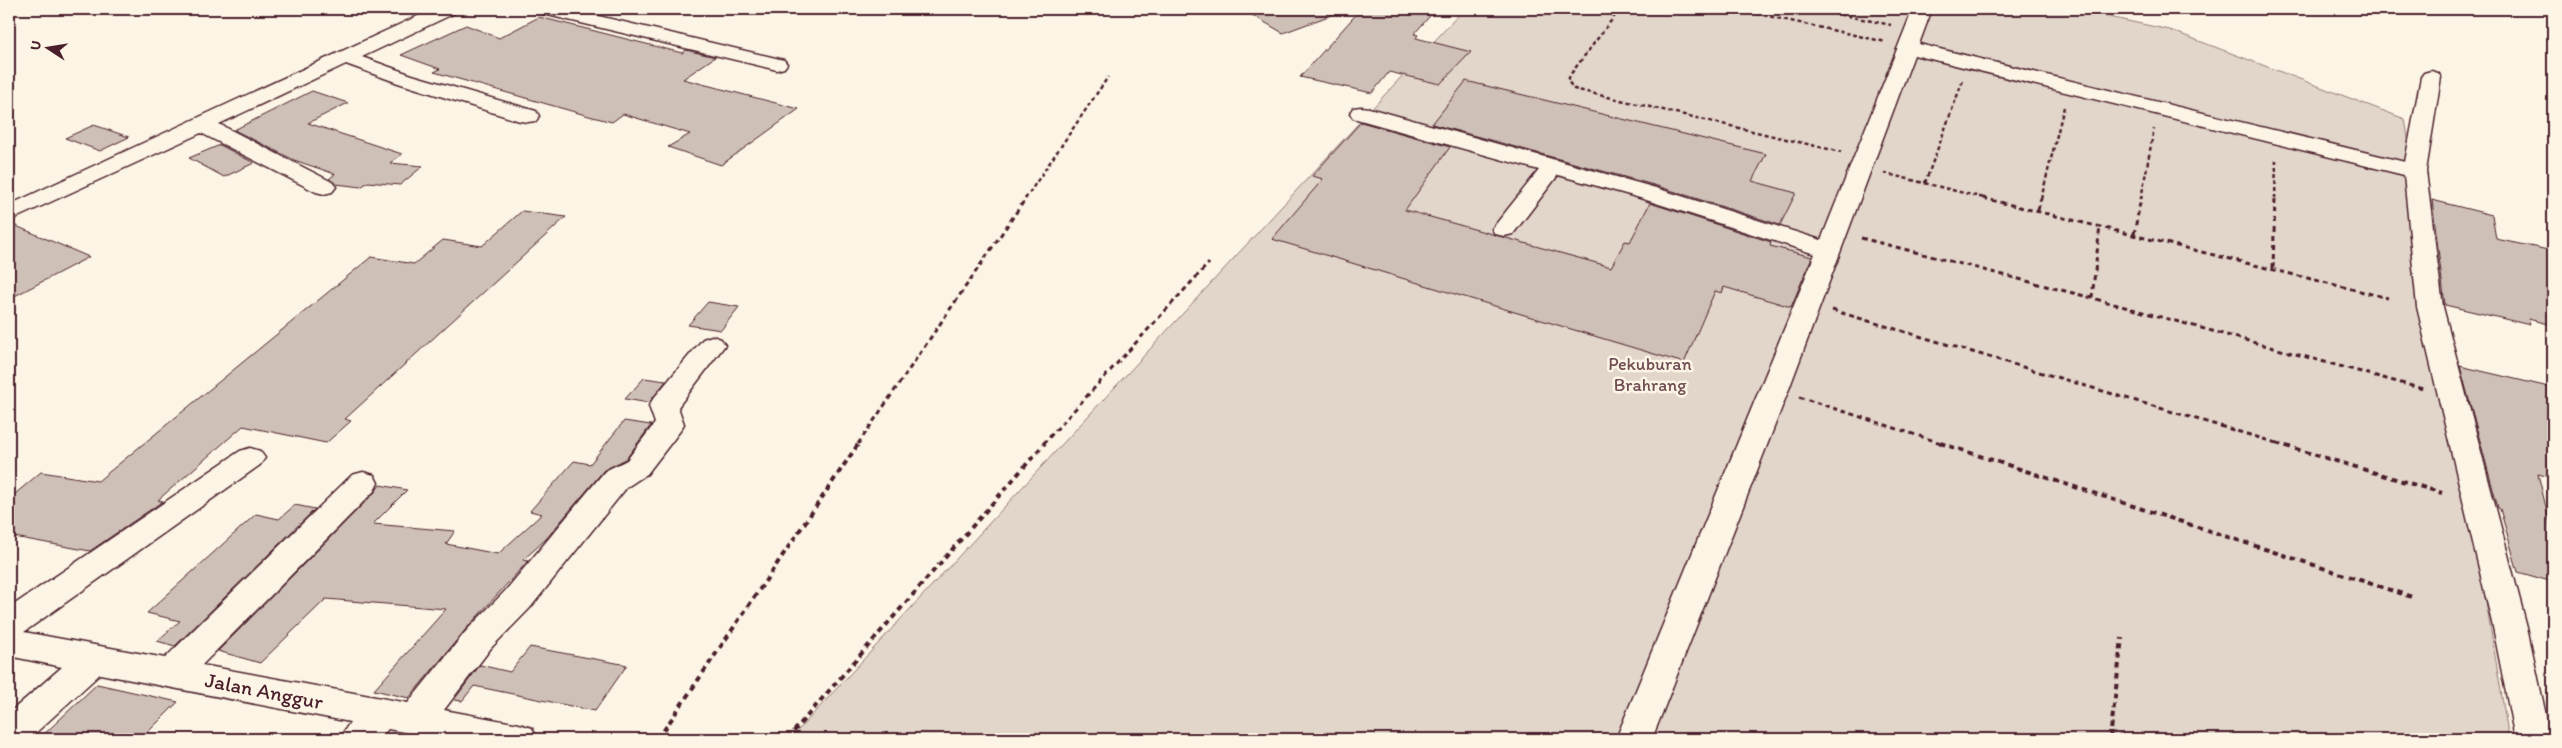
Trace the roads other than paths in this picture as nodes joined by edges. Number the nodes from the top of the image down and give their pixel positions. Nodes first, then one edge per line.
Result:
1 (448, 9) edge
2 (546, 9) edge
3 (1915, 29) edge
4 (347, 58) junction
5 (777, 64) dead end
6 (2431, 77) dead end
7 (1361, 113) dead end
8 (528, 116) dead end
9 (201, 124) junction
10 (1553, 167) junction
11 (2415, 171) junction
12 (324, 187) dead end
13 (9, 214) edge
14 (1504, 229) dead end
15 (1832, 241) junction
16 (712, 345) dead end
17 (250, 458) dead end
18 (363, 483) dead end
19 (9, 626) edge
20 (9, 643) edge
21 (94, 659) junction
22 (171, 674) junction
23 (380, 713) junction
24 (415, 720) junction
25 (9, 735) edge
26 (357, 739) edge
27 (519, 739) edge
28 (1634, 739) edge
29 (2532, 739) edge

1 - 4 street
2 - 5 street
3 - 11 street
3 - 15 street
4 - 8 street
4 - 9 street
6 - 11 street
7 - 10 street
9 - 12 street
9 - 13 street
10 - 14 street
10 - 15 street
11 - 29 street
15 - 28 street
16 - 24 street
17 - 19 street
18 - 22 street
20 - 21 street, Jalan Anggur
21 - 22 street, Jalan Anggur
21 - 25 street
22 - 23 street, Jalan Anggur
23 - 24 street, Jalan Anggur
23 - 26 street
24 - 27 street, Jalan Anggur

